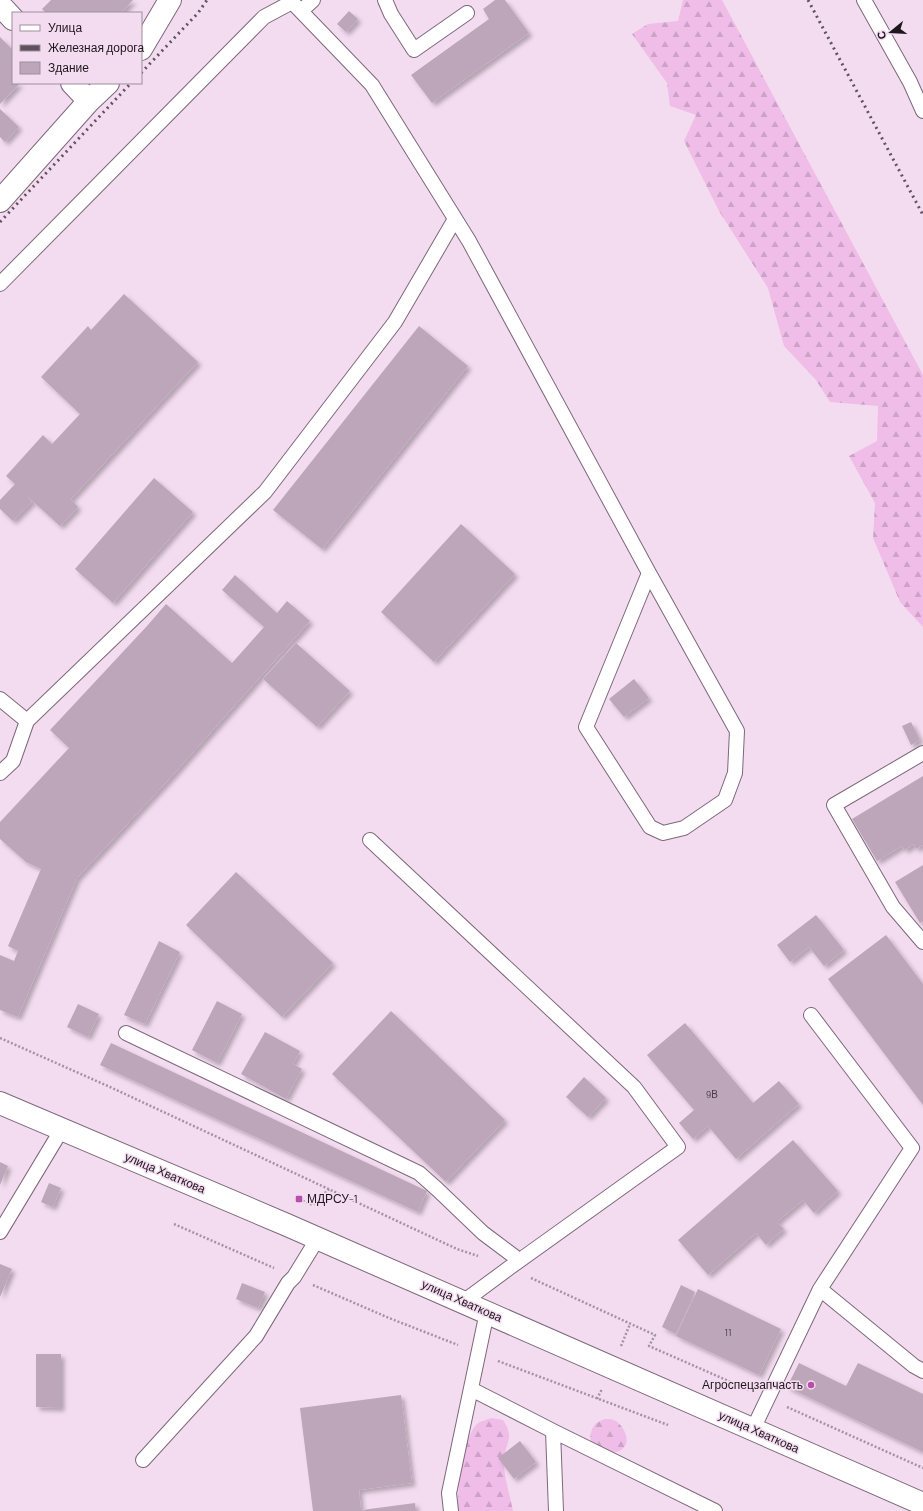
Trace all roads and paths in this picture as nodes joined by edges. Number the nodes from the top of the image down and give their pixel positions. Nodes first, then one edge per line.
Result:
1 (170, 0) edge
2 (313, 0) edge
3 (385, 0) edge
4 (864, 0) edge
5 (0, 5) edge
6 (301, 11) junction
7 (466, 13) dead end
8 (12, 18) edge
9 (142, 47) edge
10 (73, 84) edge
11 (107, 84) edge
12 (89, 101) junction
13 (923, 111) edge
14 (0, 201) edge
15 (455, 219) junction
16 (0, 284) edge
17 (649, 573) junction
18 (0, 699) edge
19 (27, 721) junction
20 (923, 753) edge
21 (0, 773) edge
22 (370, 840) dead end
23 (922, 941) edge
24 (811, 1015) dead end
25 (126, 1033) dead end
26 (0, 1038) edge
27 (0, 1103) edge
28 (62, 1129) junction
29 (329, 1189) junction
30 (299, 1199) dead end
31 (174, 1224) dead end
32 (0, 1232) edge
33 (318, 1238) junction
34 (514, 1264) junction
35 (294, 1277) junction
36 (820, 1289) junction
37 (463, 1302) junction
38 (487, 1312) junction
39 (478, 1353) junction
40 (923, 1371) edge
41 (471, 1389) junction
42 (768, 1398) junction
43 (668, 1425) dead end
44 (753, 1429) junction
45 (553, 1432) junction
46 (143, 1460) dead end
47 (923, 1468) edge
48 (923, 1504) edge
49 (451, 1511) edge
50 (556, 1511) edge
51 (715, 1511) edge

1 - 9 main road
2 - 6 lane
3 - 7 lane
4 - 13 lane
5 - 8 main road
6 - 15 lane
6 - 16 lane
10 - 12 main road
11 - 12 main road
12 - 14 main road
15 - 17 lane
15 - 19 lane
17 - 17 lane
18 - 19 lane
19 - 21 lane
20 - 23 lane
22 - 34 lane
24 - 36 lane
25 - 34 lane
26 - 29 path
27 - 28 main road, улица Хваткова
28 - 32 lane
28 - 33 main road, улица Хваткова
29 - 30 path
29 - 34 path
31 - 35 path
33 - 35 lane
33 - 37 main road, улица Хваткова
34 - 37 lane
34 - 42 path
35 - 39 path
35 - 46 lane
36 - 40 lane
36 - 42 lane
37 - 38 main road, улица Хваткова
38 - 39 lane
38 - 44 main road, улица Хваткова
39 - 41 lane
39 - 43 path
41 - 45 lane
41 - 49 lane
42 - 44 lane
42 - 47 path
44 - 48 main road, улица Хваткова
45 - 50 lane
45 - 51 lane

